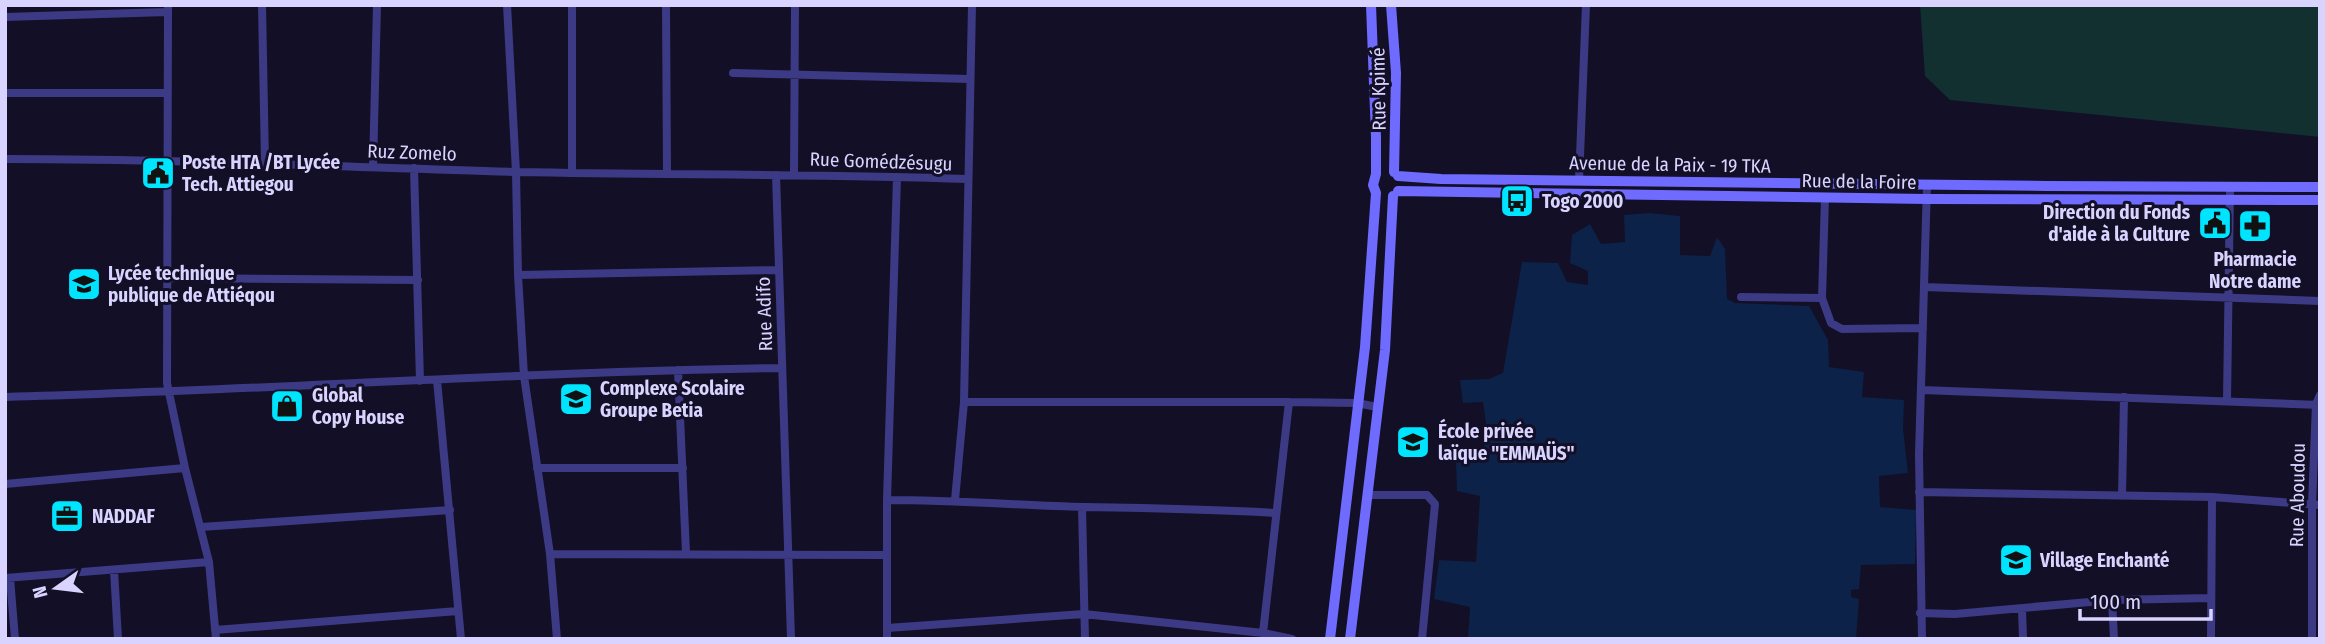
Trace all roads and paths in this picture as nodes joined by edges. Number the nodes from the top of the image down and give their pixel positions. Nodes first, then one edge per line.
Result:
1 (262, 5) edge
2 (377, 5) edge
3 (507, 5) edge
4 (572, 5) edge
5 (666, 5) edge
6 (795, 5) edge
7 (972, 5) edge
8 (1371, 5) edge
9 (1391, 5) edge
10 (1586, 5) edge
11 (168, 8) edge
12 (5, 17) edge
13 (733, 73) dead end
14 (793, 74) junction
15 (970, 79) junction
16 (5, 93) edge
17 (167, 93) junction
18 (5, 159) edge
19 (166, 160) junction
20 (265, 163) junction
21 (373, 167) junction
22 (414, 168) junction
23 (516, 172) junction
24 (572, 173) junction
25 (667, 173) junction
26 (794, 174) junction
27 (1377, 174) junction
28 (1396, 174) junction
29 (776, 175) junction
30 (897, 177) junction
31 (968, 179) junction
32 (1579, 181) junction
33 (1927, 185) junction
34 (2320, 187) edge
35 (2230, 188) junction
36 (1376, 193) junction
37 (1395, 194) junction
38 (1825, 198) junction
39 (1927, 199) junction
40 (2320, 200) edge
41 (2229, 201) junction
42 (778, 270) junction
43 (518, 275) junction
44 (166, 278) junction
45 (418, 280) junction
46 (1924, 287) junction
47 (1741, 297) dead end
48 (2229, 297) junction
49 (1822, 298) junction
50 (2320, 301) edge
51 (1923, 328) junction
52 (782, 368) junction
53 (678, 370) junction
54 (524, 376) junction
55 (438, 380) junction
56 (420, 381) junction
57 (1922, 390) junction
58 (168, 393) junction
59 (2320, 395) edge
60 (5, 397) edge
61 (2124, 397) junction
62 (2227, 401) junction
63 (964, 402) junction
64 (1289, 402) junction
65 (1357, 403) junction
66 (2318, 405) edge
67 (1377, 407) junction
68 (185, 468) junction
69 (537, 468) junction
70 (683, 468) junction
71 (5, 484) edge
72 (1919, 492) junction
73 (1367, 495) junction
74 (2122, 496) junction
75 (2212, 497) junction
76 (887, 500) junction
77 (954, 500) junction
78 (2316, 505) edge
79 (1082, 507) junction
80 (450, 510) junction
81 (1276, 513) junction
82 (201, 527) junction
83 (686, 553) junction
84 (550, 554) junction
85 (788, 555) junction
86 (886, 555) junction
87 (209, 562) junction
88 (114, 570) junction
89 (8, 578) edge
90 (2210, 598) junction
91 (2112, 600) junction
92 (2022, 609) junction
93 (458, 611) junction
94 (1920, 613) junction
95 (1084, 614) junction
96 (887, 628) junction
97 (1264, 633) junction
98 (216, 634) edge
99 (15, 639) edge
100 (118, 639) edge
101 (461, 639) edge
102 (558, 639) edge
103 (791, 639) edge
104 (887, 639) edge
105 (1085, 639) edge
106 (1292, 639) edge
107 (1330, 639) edge
108 (1350, 639) edge
109 (1422, 639) edge
110 (1922, 639) edge
111 (2023, 639) edge
112 (2114, 639) edge
113 (2211, 639) edge
114 (2312, 639) edge

1 - 20 street
2 - 21 street
3 - 23 street
4 - 24 street
5 - 25 street
6 - 14 street
7 - 15 street
8 - 27 main road
9 - 28 main road, Rue Kpimé
10 - 32 street
11 - 12 street
11 - 17 street
13 - 14 street
14 - 15 street
14 - 26 street
15 - 31 street
16 - 17 street
17 - 19 street
18 - 19 street, Ruz Zomelo
19 - 20 street, Ruz Zomelo
19 - 44 street
20 - 21 street, Ruz Zomelo
21 - 22 street, Ruz Zomelo
22 - 23 street, Ruz Zomelo
22 - 45 street
23 - 24 street, Ruz Zomelo
23 - 43 street
24 - 25 street, Ruz Zomelo
25 - 29 street, Ruz Zomelo
26 - 29 street
26 - 30 street, Rue Gomédzésugu
27 - 28 main road
27 - 36 main road
28 - 32 main road, Avenue de la Paix - 19 TKA
28 - 37 main road
29 - 42 street, Rue Adifo
30 - 31 street, Rue Gomédzésugu
30 - 76 street
31 - 63 street
32 - 33 main road, Avenue de la Paix - 19 TKA
33 - 35 main road, Avenue de la Paix - 19 TKA
33 - 39 street
34 - 35 main road, Avenue de la Paix - 19 TKA
35 - 41 street
36 - 37 main road
36 - 65 main road
37 - 38 main road, Rue de la Foire
37 - 67 main road
38 - 39 main road, Rue de la Foire
38 - 49 street
39 - 41 main road, Rue de la Foire
39 - 46 street
40 - 41 main road, Rue de la Foire
41 - 48 street
42 - 43 street
42 - 52 street, Rue Adifo
43 - 54 street
44 - 45 street
44 - 58 street
45 - 56 street
46 - 48 street
46 - 51 street
47 - 49 street
48 - 50 street
48 - 62 street
49 - 51 street
51 - 57 street
52 - 53 street
52 - 85 street, Rue Adifo
53 - 54 street
53 - 70 street
54 - 55 street
54 - 69 street
55 - 56 street
55 - 80 street
56 - 58 street
57 - 61 street
57 - 72 street
58 - 60 street
58 - 68 street
59 - 66 street, Rue Aboudou
61 - 62 street
61 - 74 street
62 - 66 street
63 - 64 street
63 - 77 street
64 - 65 street
64 - 81 street
65 - 67 street
65 - 107 main road
66 - 78 street, Rue Aboudou
67 - 73 main road
68 - 71 street
68 - 82 street
69 - 70 street
69 - 84 street
70 - 83 street
72 - 74 street
72 - 94 street
73 - 108 main road
73 - 109 street
74 - 75 street
75 - 78 street
75 - 90 street
76 - 77 street
76 - 86 street
77 - 79 street
78 - 114 street, Rue Aboudou
79 - 81 street
79 - 95 street
80 - 82 street
80 - 93 street
81 - 97 street
82 - 87 street
83 - 84 street
83 - 85 street
84 - 102 street
85 - 86 street
85 - 103 street, Rue Adifo
86 - 96 street
87 - 88 street
87 - 98 street
88 - 89 street
88 - 100 street
89 - 99 street
90 - 91 street
90 - 113 street
91 - 92 street
91 - 112 street
92 - 94 street
92 - 111 street
93 - 98 street
93 - 101 street
94 - 110 street
95 - 96 street
95 - 97 street
95 - 105 street
96 - 104 street
97 - 106 street

